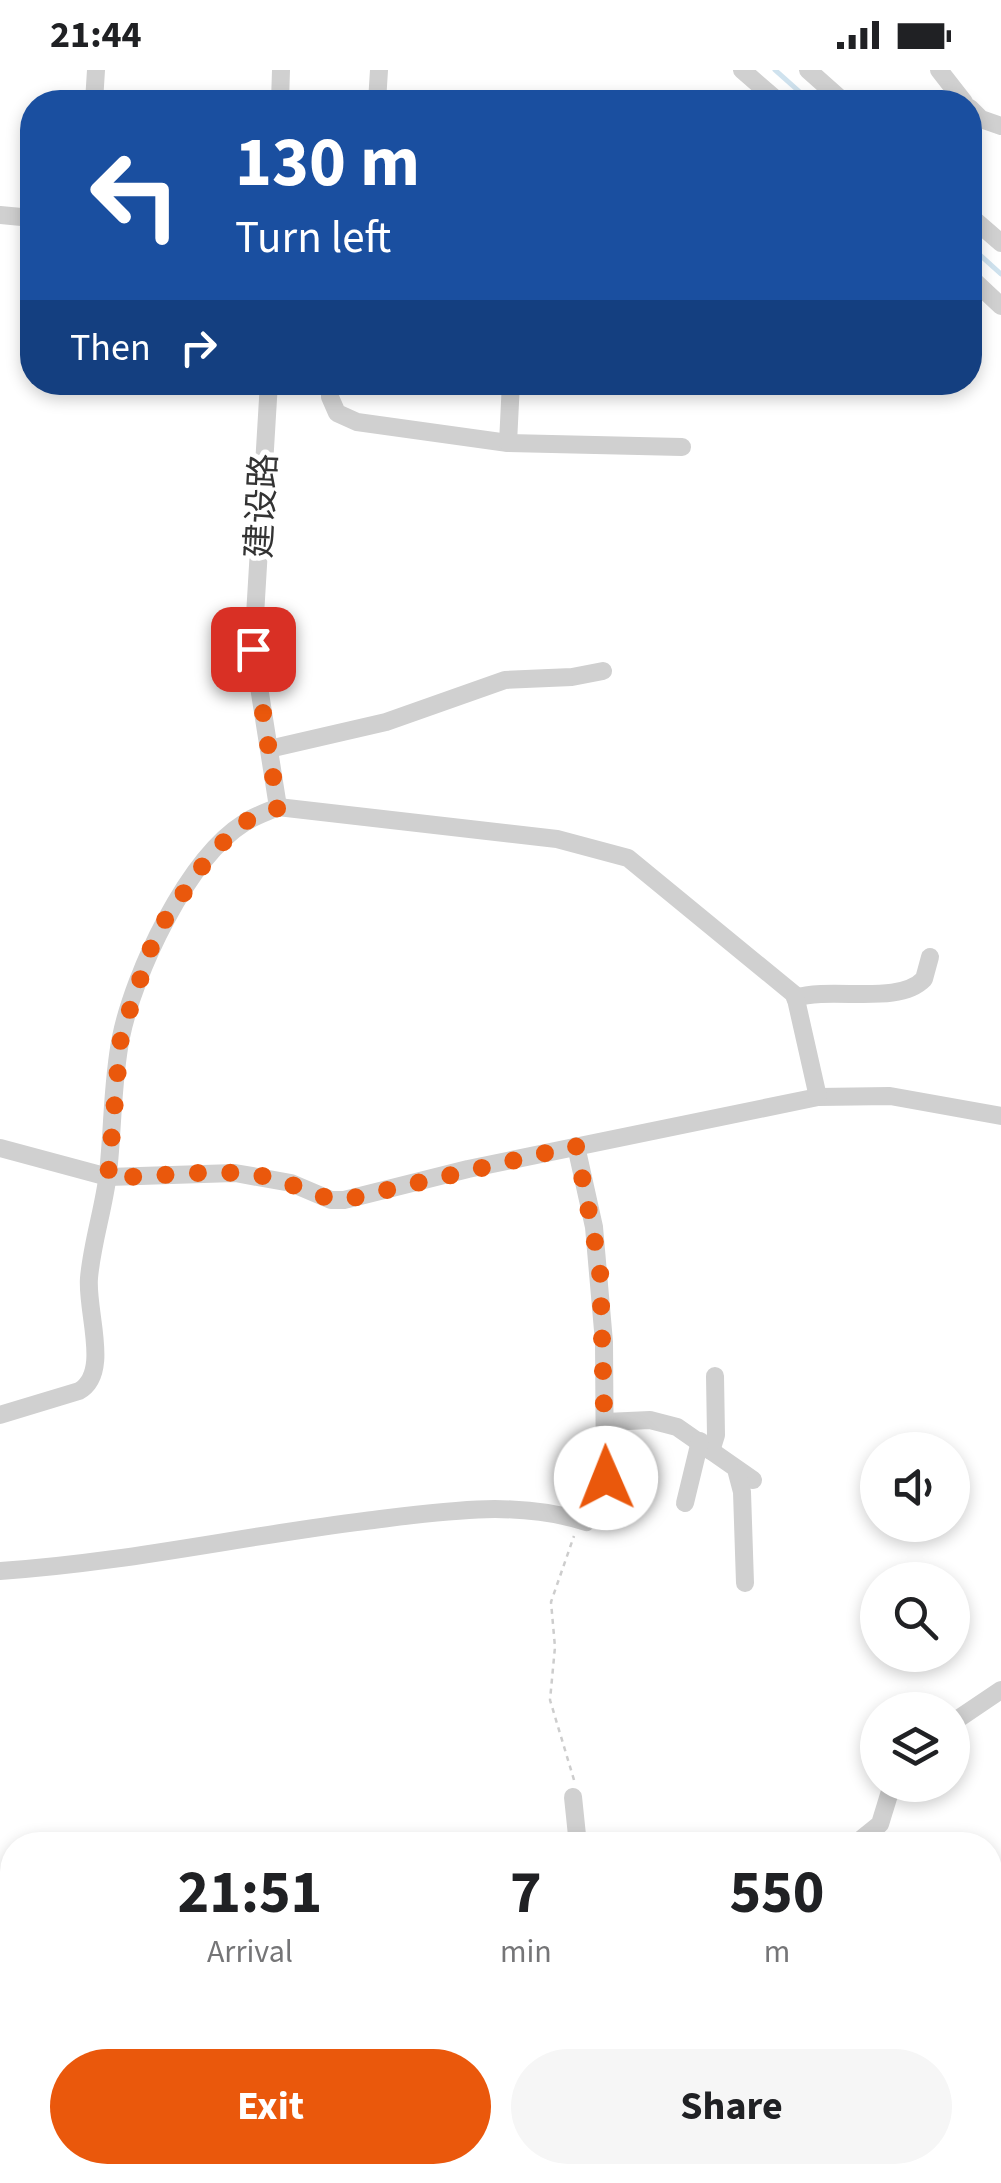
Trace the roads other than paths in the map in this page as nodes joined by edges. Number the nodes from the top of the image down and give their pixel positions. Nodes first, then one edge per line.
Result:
1 (742, 70) edge
2 (808, 70) edge
3 (939, 70) edge
4 (765, 90) edge
5 (830, 90) edge
6 (955, 90) edge
7 (982, 227) edge
8 (1001, 244) edge
9 (982, 288) edge
10 (1001, 306) edge
11 (267, 395) edge
12 (331, 395) edge
13 (510, 395) edge
14 (508, 443) junction
15 (682, 447) dead end
16 (603, 671) dead end
17 (269, 749) junction
18 (278, 808) junction
19 (930, 957) dead end
20 (795, 998) junction
21 (818, 1097) junction
22 (1001, 1116) edge
23 (576, 1146) junction
24 (0, 1148) edge
25 (108, 1177) junction
26 (716, 1376) dead end
27 (0, 1415) edge
28 (606, 1422) junction
29 (706, 1446) junction
30 (685, 1503) dead end
31 (0, 1571) edge
32 (745, 1582) dead end
33 (1001, 1690) edge
34 (970, 1712) edge
35 (574, 1796) road end
36 (887, 1802) edge
37 (577, 1832) edge
38 (870, 1832) edge

1 - 4 street
2 - 5 street
3 - 6 street
7 - 8 street
9 - 10 street
11 - 17 street, 建设路
12 - 14 street
13 - 14 street
14 - 15 street
16 - 17 street
17 - 18 street, 建设路
18 - 20 street
18 - 25 street
19 - 20 street
20 - 21 street
21 - 22 street
21 - 23 street
23 - 25 street
23 - 28 street
24 - 25 street
25 - 27 street
26 - 29 street
28 - 29 street
28 - 31 street
29 - 30 street
29 - 32 street
33 - 34 street
35 - 37 street
36 - 38 street

